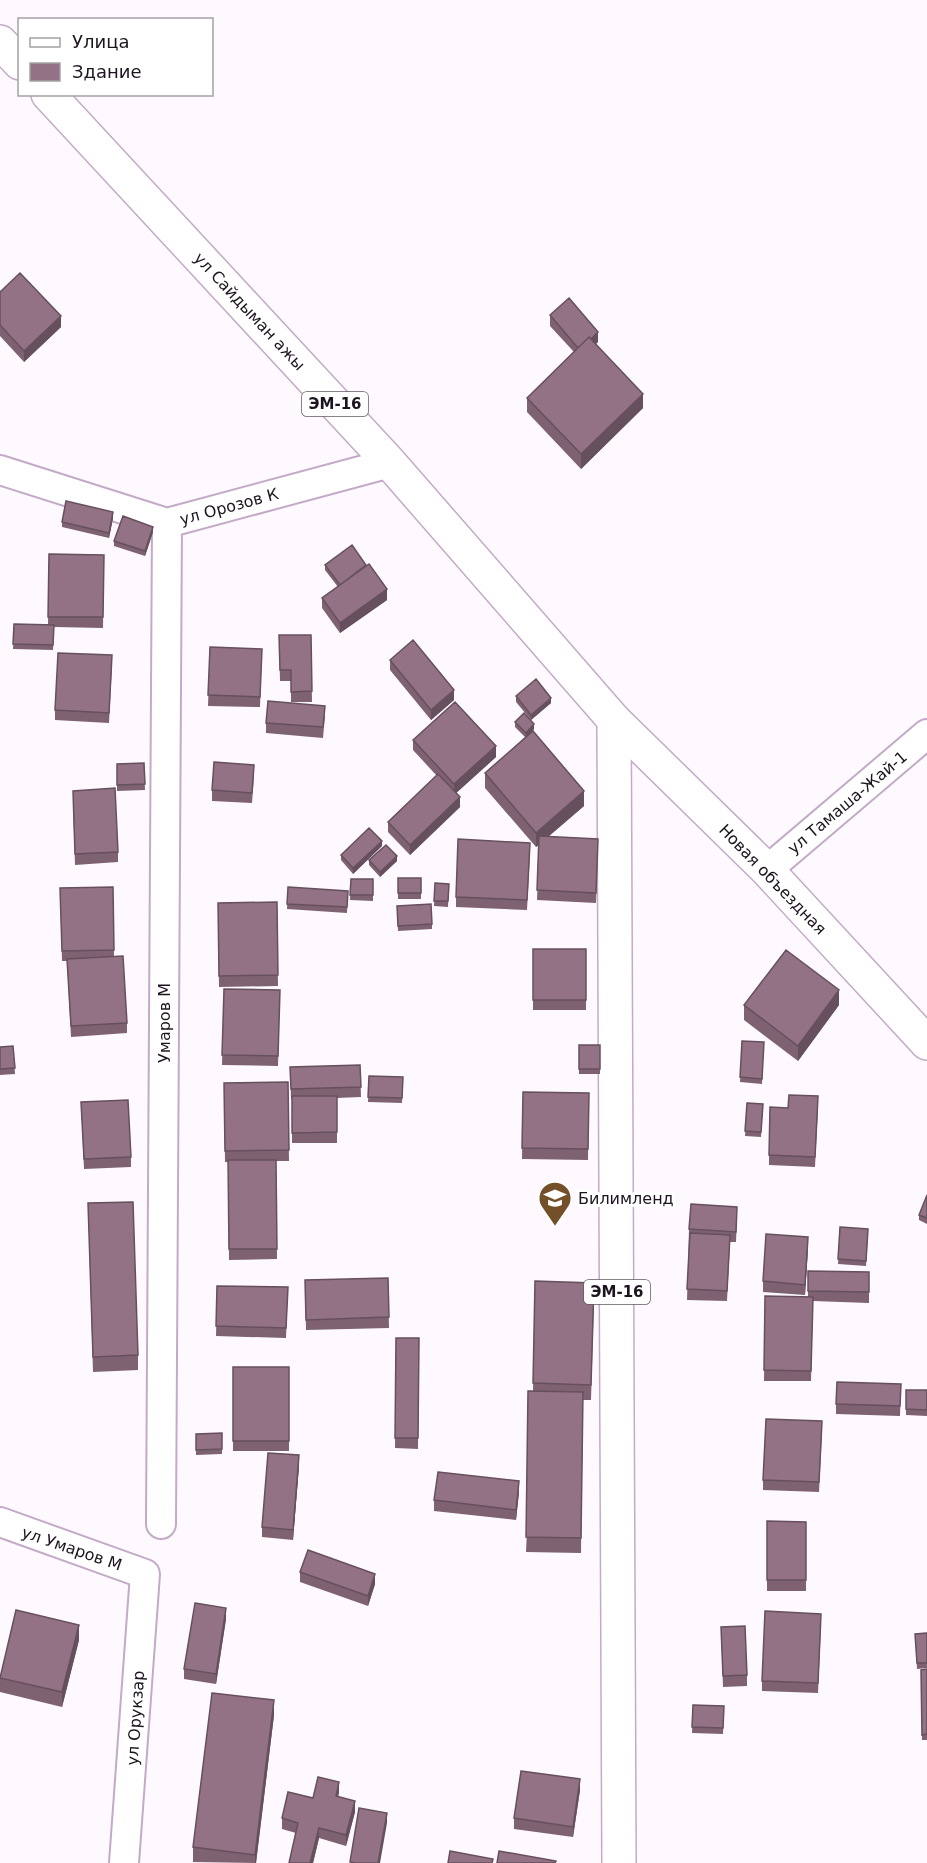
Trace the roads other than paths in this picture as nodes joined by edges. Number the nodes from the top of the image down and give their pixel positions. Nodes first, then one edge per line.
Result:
1 (0, 42) edge
2 (18, 61) edge
3 (50, 96) edge
4 (390, 463) junction
5 (0, 470) edge
6 (167, 523) junction
7 (614, 720) junction
8 (927, 734) edge
9 (766, 870) junction
10 (927, 1043) edge
11 (0, 1522) edge
12 (161, 1524) dead end
13 (145, 1574) joint
14 (124, 1863) edge
15 (619, 1863) edge

1 - 2 main road
3 - 4 main road, ул Сайдыман ажы / ЭМ-16
4 - 6 street, ул Орозов К
4 - 7 main road, ул Сайдыман ажы / ЭМ-16
5 - 6 street, ул Орозов К
6 - 12 street, Умаров М
7 - 9 main road, Новая объездная
7 - 15 main road, ЭМ-16
8 - 9 street, ул Тамаша-Жай-1
9 - 10 main road, Новая объездная
11 - 13 street, ул Умаров М
13 - 14 street, ул Орукзар

